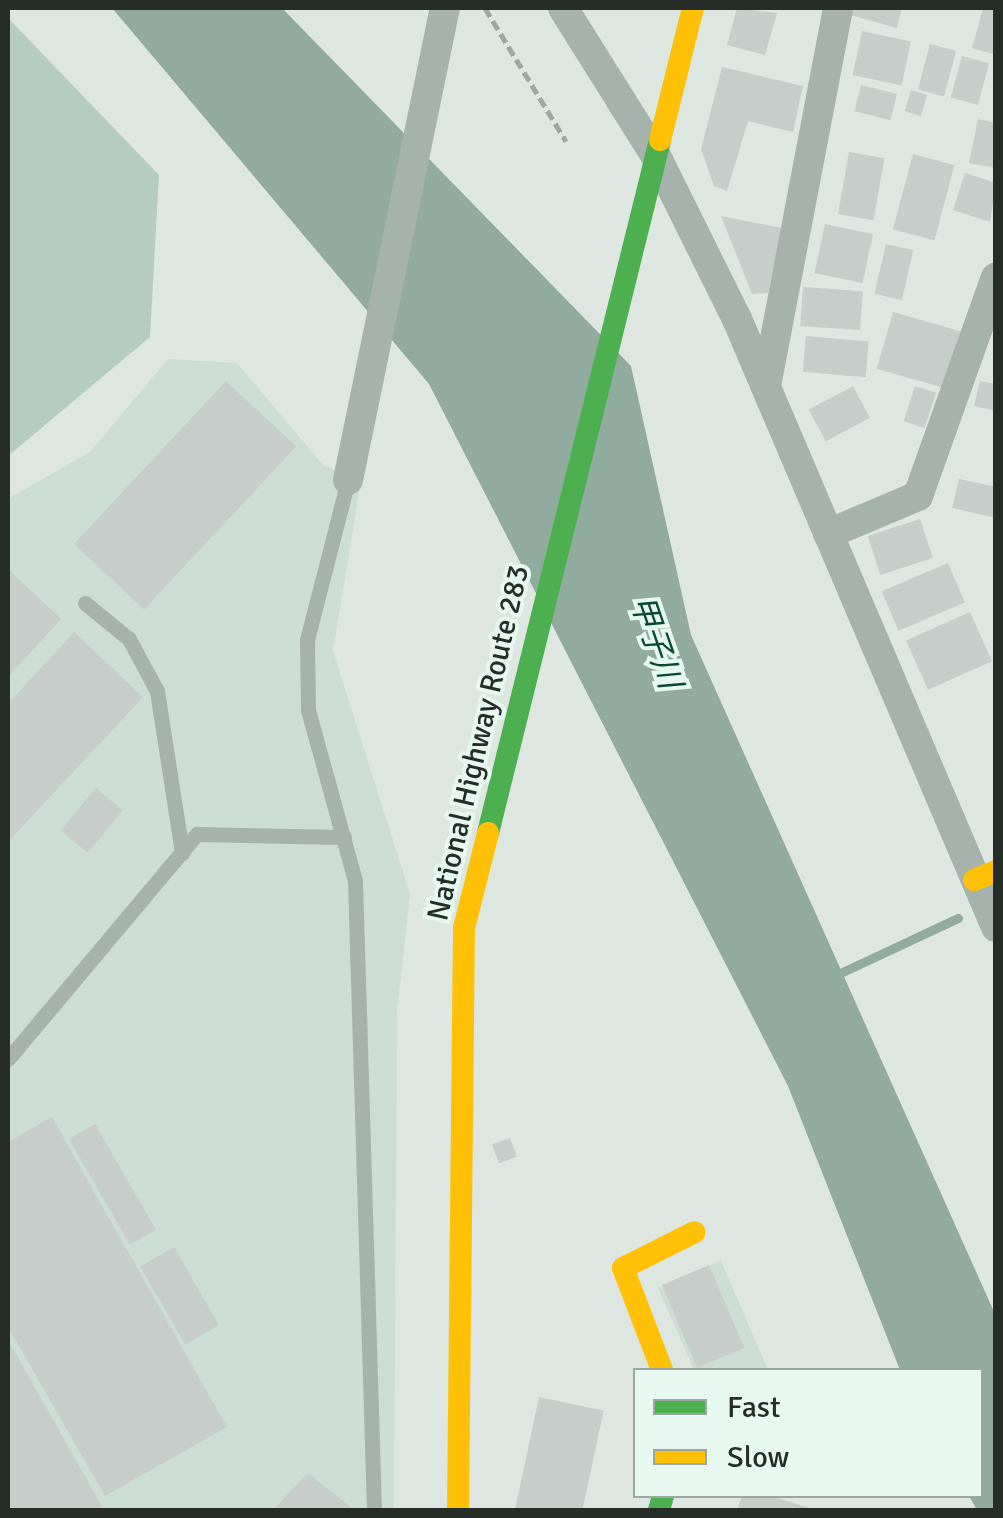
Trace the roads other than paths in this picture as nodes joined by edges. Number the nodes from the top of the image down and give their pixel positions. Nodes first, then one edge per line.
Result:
1 (445, 8) edge
2 (563, 8) edge
3 (694, 8) edge
4 (838, 8) edge
5 (642, 83) dead end
6 (633, 121) junction
7 (624, 153) dead end
8 (656, 156) junction
9 (996, 276) edge
10 (985, 352) edge
11 (766, 386) junction
12 (348, 480) joint
13 (828, 534) junction
14 (85, 603) dead end
15 (344, 837) junction
16 (182, 853) junction
17 (985, 875) edge
18 (996, 926) edge
19 (8, 1060) edge
20 (695, 1232) dead end
21 (432, 1353) dead end
22 (661, 1368) edge
23 (432, 1409) dead end
24 (374, 1510) edge
25 (458, 1510) edge

1 - 12 street
2 - 6 street
3 - 8 main road, National Highway Route 283
4 - 11 street
5 - 6 main road
6 - 7 main road
6 - 8 street
8 - 11 street
8 - 25 main road, National Highway Route 283
9 - 10 street
10 - 13 street
11 - 13 street
12 - 15 lane
13 - 17 street
14 - 16 lane
15 - 16 lane
15 - 24 lane
16 - 19 lane
17 - 18 street
20 - 22 main road
21 - 23 main road

